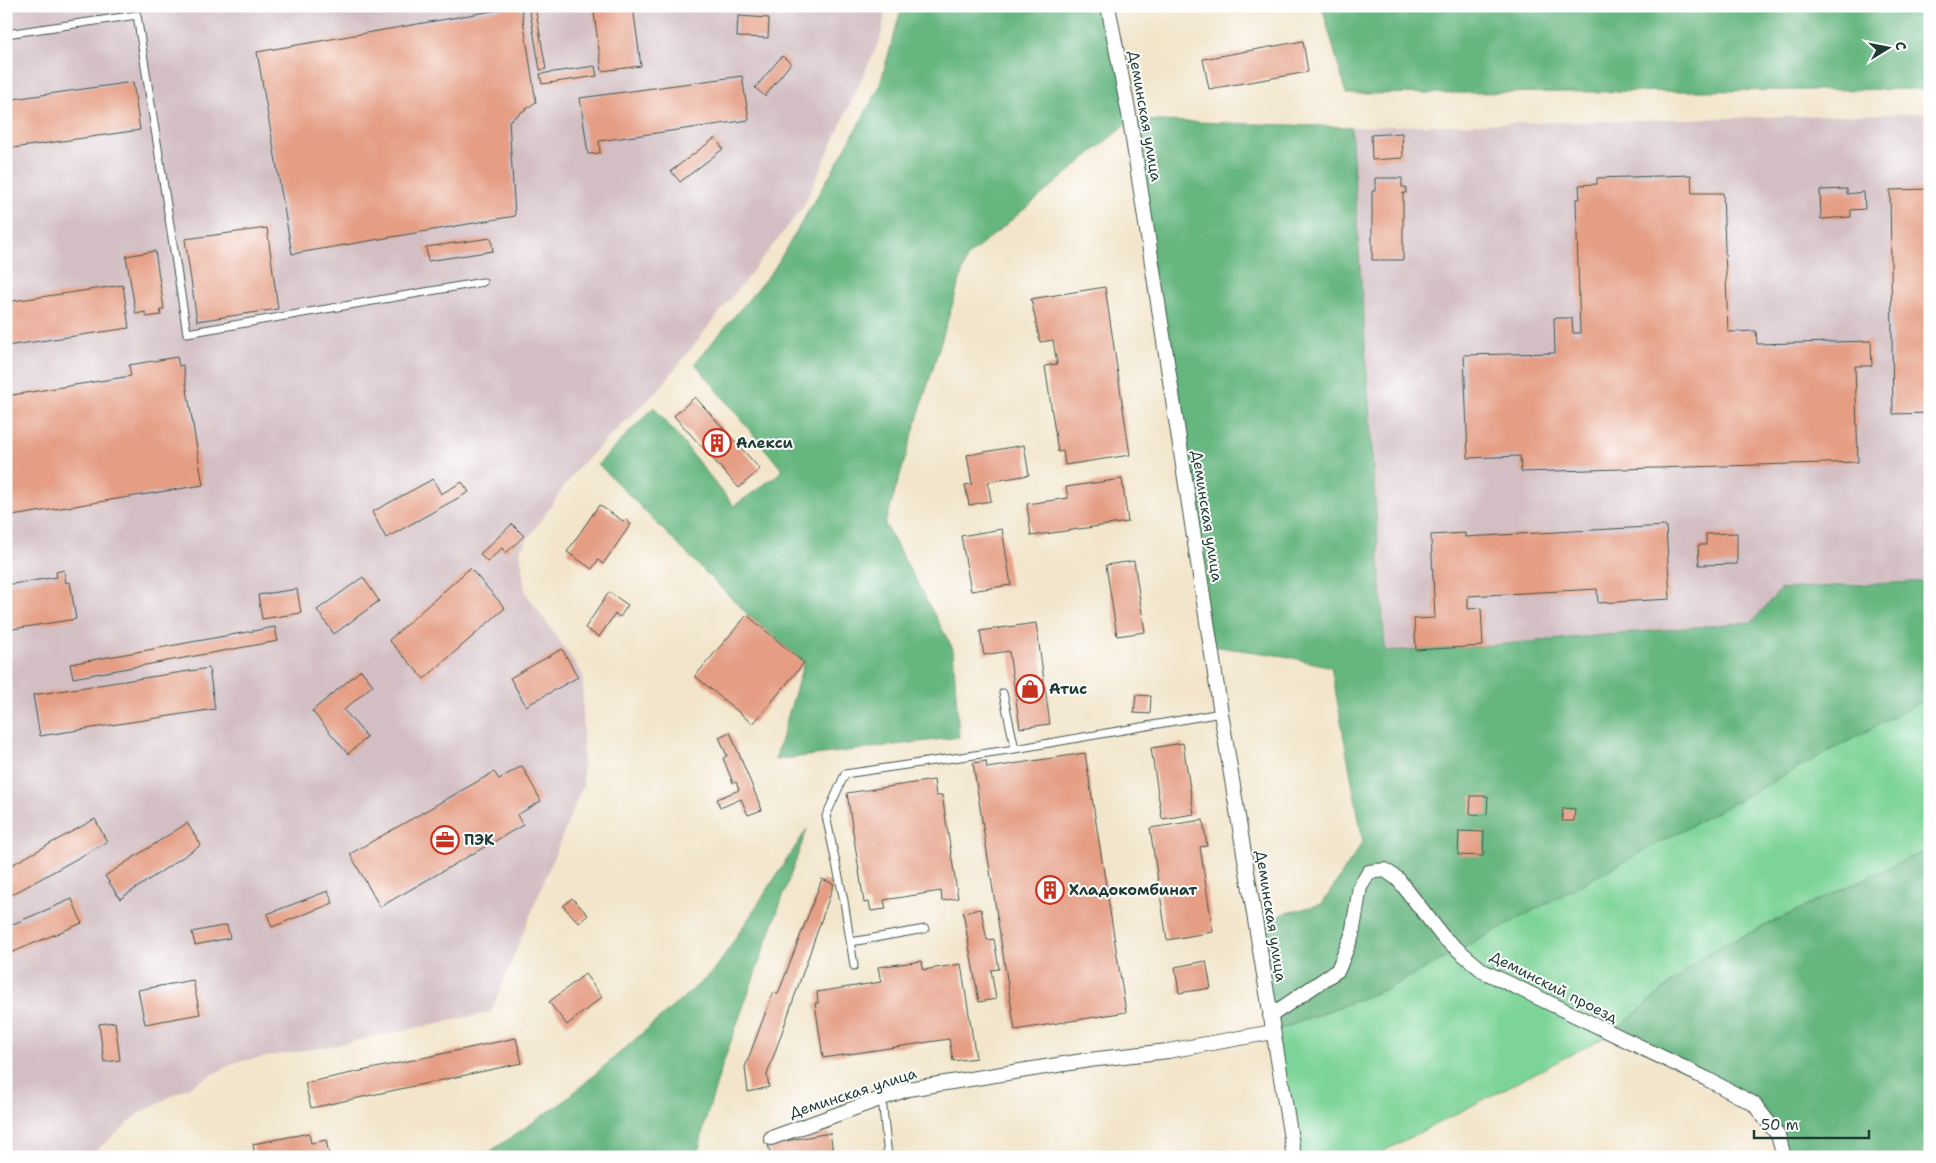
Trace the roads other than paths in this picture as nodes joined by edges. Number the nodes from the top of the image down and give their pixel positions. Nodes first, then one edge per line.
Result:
1 (1108, 6) edge
2 (6, 34) edge
3 (483, 282) dead end
4 (1003, 693) dead end
5 (1221, 713) junction
6 (1015, 749) junction
7 (925, 929) dead end
8 (851, 942) junction
9 (854, 966) dead end
10 (1270, 1016) junction
11 (1273, 1032) junction
12 (882, 1098) junction
13 (771, 1138) dead end
14 (888, 1157) edge
15 (1294, 1157) edge
16 (1784, 1157) edge

1 - 5 street, Деминская улица
2 - 3 lane
4 - 6 lane
5 - 6 lane
5 - 10 street, Деминская улица
6 - 8 lane
7 - 8 lane
8 - 9 lane
10 - 11 street, Деминская улица
10 - 16 street, Деминский проезд
11 - 12 street, Деминская улица
11 - 15 street, Деминская улица
12 - 13 street, Деминская улица
12 - 14 lane

